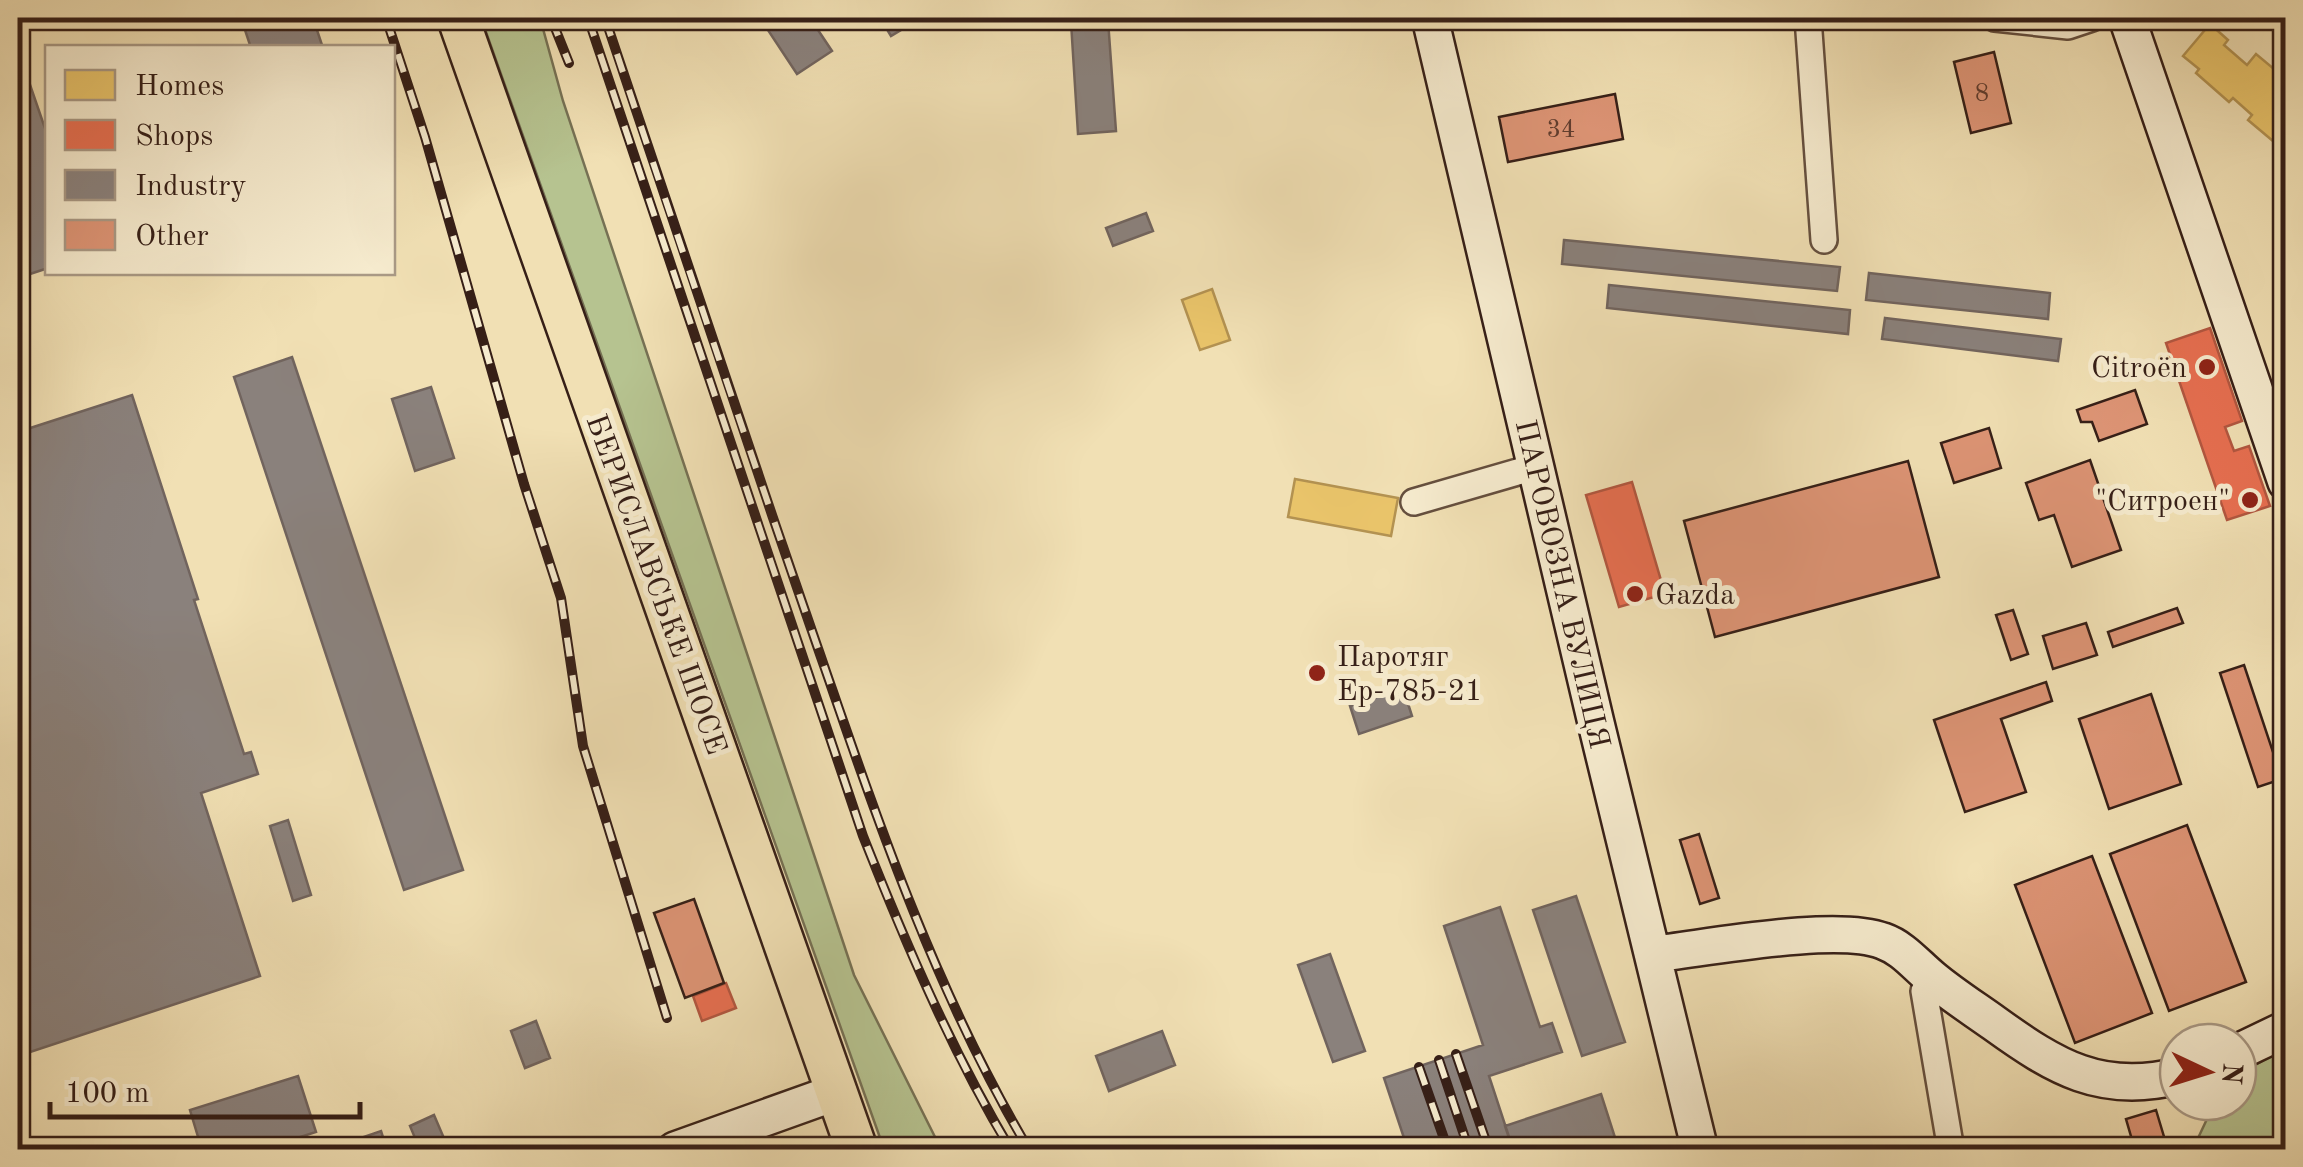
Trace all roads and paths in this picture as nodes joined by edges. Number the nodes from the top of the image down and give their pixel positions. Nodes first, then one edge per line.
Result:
1 (458, 18) edge
2 (1430, 18) edge
3 (1808, 18) edge
4 (1995, 18) edge
5 (2092, 18) edge
6 (2127, 18) edge
7 (1824, 240) dead end
8 (1535, 467) junction
9 (2286, 482) edge
10 (1414, 502) dead end
11 (1654, 954) junction
12 (1933, 979) junction
13 (2286, 1029) edge
14 (2258, 1042) edge
15 (2158, 1079) edge
16 (837, 1092) junction
17 (675, 1150) edge
18 (857, 1150) edge
19 (1700, 1150) edge
20 (1951, 1150) edge

1 - 16 main road, БЕРИСЛАВСЬКЕ ШОСЕ
2 - 8 street, ПАРОВОЗНА ВУЛИЦЯ
3 - 7 street
4 - 5 street
6 - 9 street
8 - 10 street
8 - 11 street, ПАРОВОЗНА ВУЛИЦЯ
11 - 12 street
11 - 19 street, ПАРОВОЗНА ВУЛИЦЯ
12 - 15 street
12 - 20 street
13 - 14 street
16 - 17 street
16 - 18 main road, БЕРИСЛАВСЬКЕ ШОСЕ

